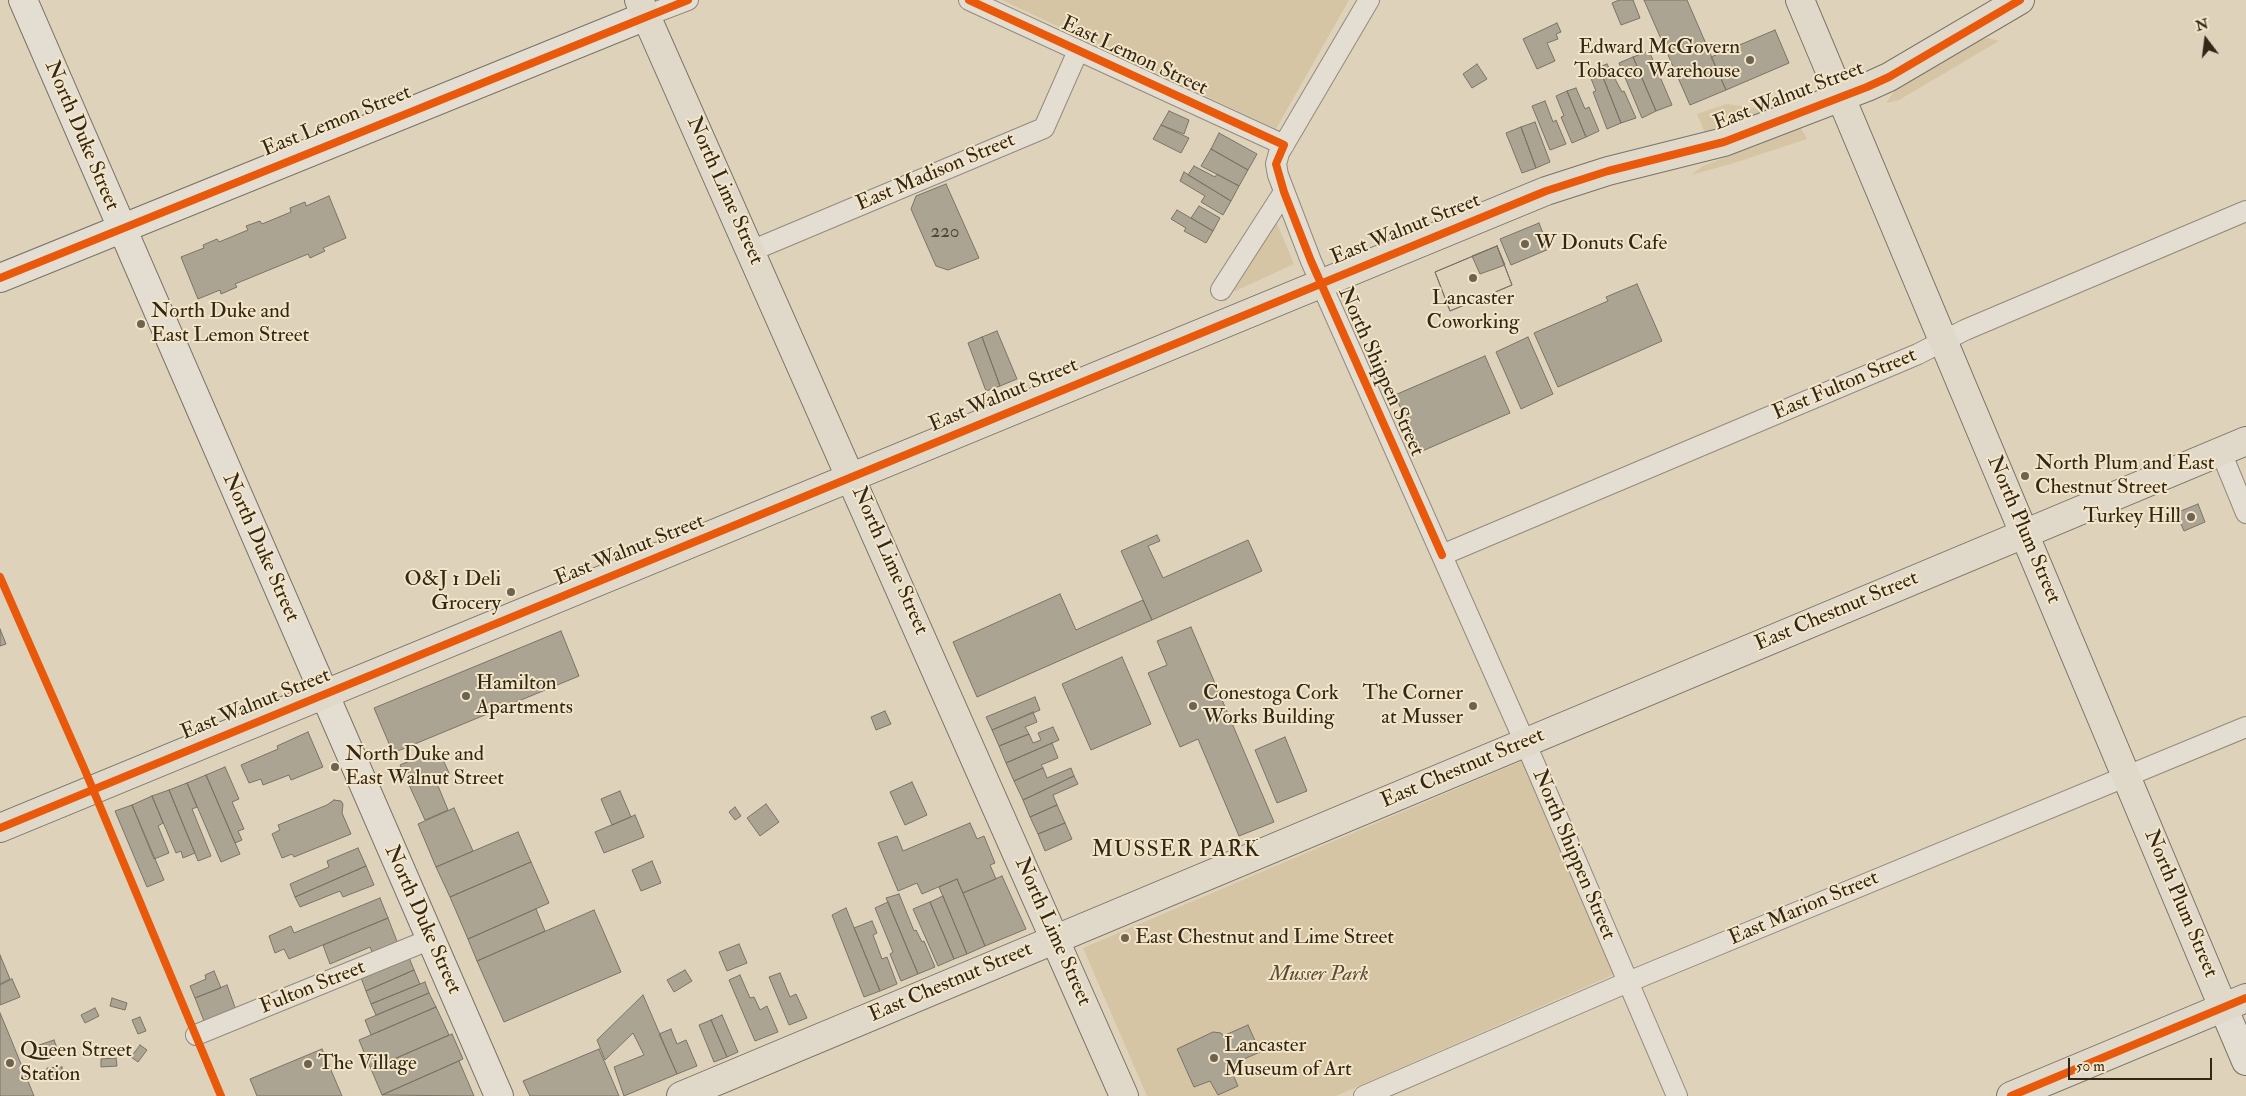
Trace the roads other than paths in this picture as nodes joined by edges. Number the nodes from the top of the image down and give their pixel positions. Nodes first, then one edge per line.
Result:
1 (22, 0) edge
2 (688, 0) edge
3 (969, 0) edge
4 (1369, 0) edge
5 (1800, 0) edge
6 (2020, 0) edge
7 (643, 8) edge
8 (1078, 51) junction
9 (1840, 97) junction
10 (1284, 145) junction
11 (1284, 192) junction
12 (2246, 211) edge
13 (121, 229) junction
14 (751, 251) junction
15 (0, 278) edge
16 (1321, 284) junction
17 (1221, 290) dead end
18 (1943, 341) junction
19 (2246, 441) edge
20 (2221, 452) junction
21 (852, 478) junction
22 (2246, 513) edge
23 (2024, 534) junction
24 (1442, 555) junction
25 (325, 696) junction
26 (2246, 727) edge
27 (1525, 743) junction
28 (2126, 776) junction
29 (0, 828) edge
30 (430, 939) junction
31 (1055, 939) junction
32 (1628, 982) junction
33 (2235, 1002) edge
34 (196, 1035) dead end
35 (2246, 1061) edge
36 (499, 1096) edge
37 (681, 1096) edge
38 (1124, 1096) edge
39 (1364, 1096) edge
40 (1677, 1096) edge
41 (2011, 1096) edge

1 - 13 main road, North Duke Street
2 - 7 street, East Lemon Street
3 - 8 street, East Lemon Street
4 - 10 street, North Shippen Street
5 - 9 main road, North Plum Street
6 - 9 main road, East Walnut Street
7 - 13 main road, East Lemon Street
7 - 14 main road, North Lime Street
8 - 10 street, East Lemon Street
8 - 14 street, East Madison Street
9 - 16 main road, East Walnut Street
9 - 18 main road, North Plum Street
10 - 11 street, North Shippen Street
11 - 16 street, North Shippen Street
11 - 17 street
12 - 18 street, East Fulton Street
13 - 15 main road, East Lemon Street
13 - 25 main road, North Duke Street
14 - 21 main road, North Lime Street
16 - 21 main road, East Walnut Street
16 - 24 street, North Shippen Street
18 - 23 main road, North Plum Street
18 - 24 street, East Fulton Street
19 - 20 main road, East Chestnut Street
20 - 22 street
20 - 23 main road, East Chestnut Street
21 - 25 main road, East Walnut Street
21 - 31 main road, North Lime Street
23 - 27 main road, East Chestnut Street
23 - 28 main road, North Plum Street
24 - 27 street, North Shippen Street
25 - 29 main road, East Walnut Street
25 - 30 main road, North Duke Street
26 - 28 street, East Marion Street
27 - 31 main road, East Chestnut Street
27 - 32 street, North Shippen Street
28 - 32 street, East Marion Street
28 - 33 main road, North Plum Street
30 - 34 street, Fulton Street
30 - 36 main road, North Duke Street
31 - 37 main road, East Chestnut Street
31 - 38 main road, North Lime Street
32 - 39 street, East Marion Street
32 - 40 street, North Shippen Street
33 - 35 main road, North Plum Street
33 - 41 main road

